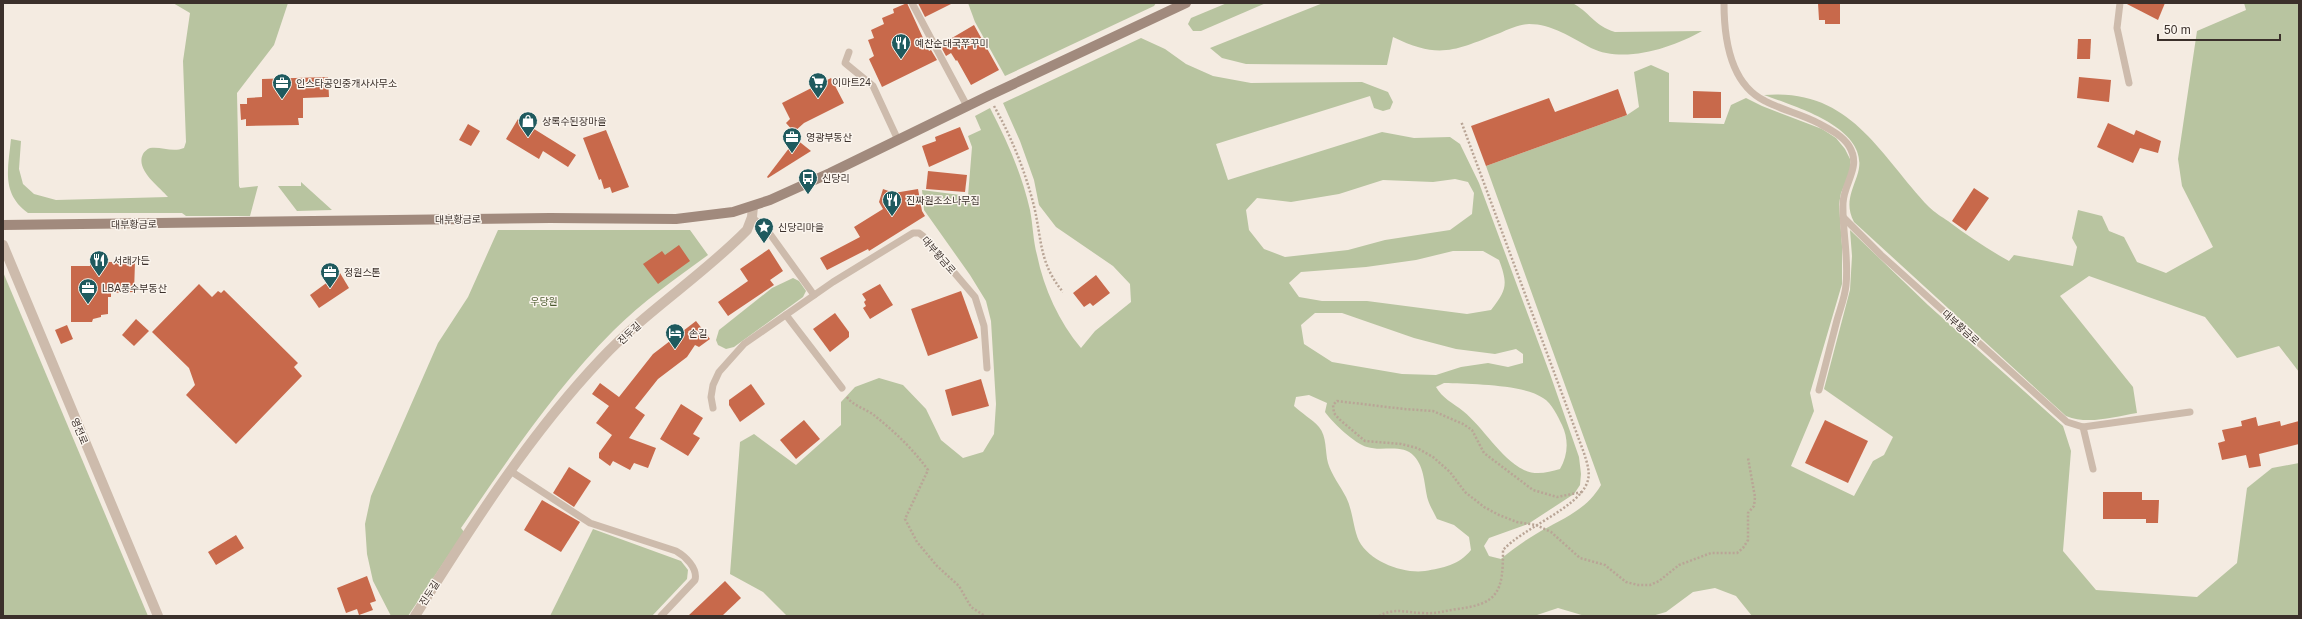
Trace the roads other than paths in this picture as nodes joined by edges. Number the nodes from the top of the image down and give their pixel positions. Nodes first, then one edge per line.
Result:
1 (912, 3) edge
2 (1186, 3) edge
3 (1724, 3) edge
4 (2120, 3) edge
5 (1174, 5) edge
6 (849, 52) dead end
7 (2129, 83) dead end
8 (967, 106) junction
9 (898, 140) junction
10 (753, 206) junction
11 (752, 218) junction
12 (1844, 218) junction
13 (3, 225) edge
14 (3, 245) edge
15 (814, 295) junction
16 (786, 315) junction
17 (987, 368) dead end
18 (842, 388) road end
19 (1819, 390) dead end
20 (713, 408) dead end
21 (2190, 412) dead end
22 (2083, 427) junction
23 (2093, 469) dead end
24 (512, 472) junction
25 (158, 616) edge
26 (415, 616) edge
27 (661, 616) edge

1 - 8 lane
2 - 5 main road, 대부황금로
3 - 12 lane
4 - 7 lane
5 - 8 main road, 대부황금로
6 - 9 lane
8 - 9 main road, 대부황금로
9 - 10 main road, 대부황금로
10 - 11 street, 진두길
10 - 13 main road, 대부황금로
11 - 15 lane
11 - 24 street, 진두길
12 - 19 lane
12 - 22 lane, 대부황금로
14 - 25 street, 영전로
15 - 16 lane, 대부황금로
15 - 17 lane, 대부황금로
16 - 18 lane
16 - 20 lane, 대부황금로
21 - 22 lane, 대부황금로
22 - 23 lane
24 - 26 street, 진두길
24 - 27 lane

